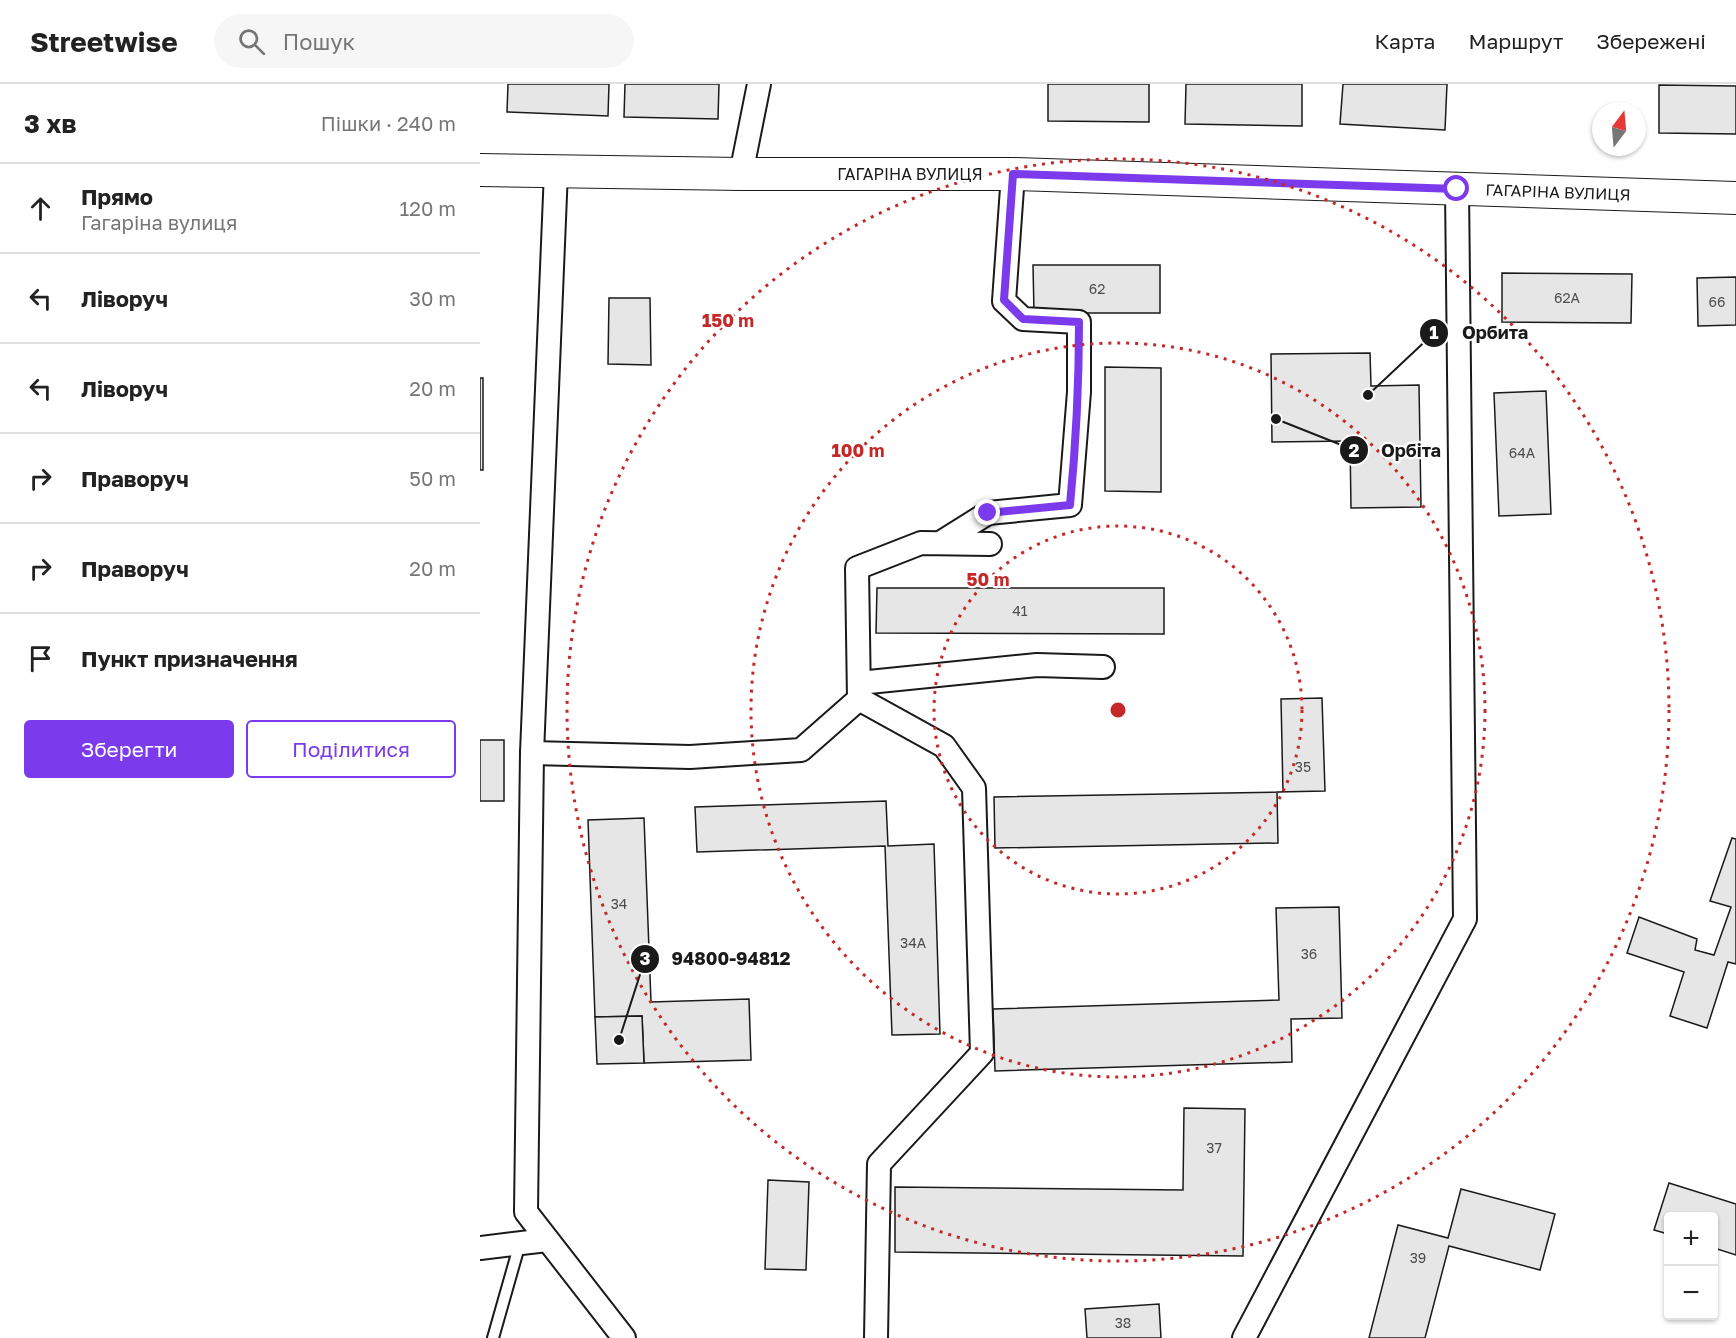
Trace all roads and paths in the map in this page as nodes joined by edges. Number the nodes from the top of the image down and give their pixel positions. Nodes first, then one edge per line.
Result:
1 (759, 84) edge
2 (480, 170) edge
3 (556, 171) junction
4 (741, 174) junction
5 (1013, 174) junction
6 (1457, 189) junction
7 (1736, 198) edge
8 (940, 543) junction
9 (990, 544) dead end
10 (1103, 667) dead end
11 (859, 691) junction
12 (532, 753) junction
13 (547, 1240) junction
14 (520, 1243) junction
15 (480, 1248) edge
16 (493, 1338) edge
17 (624, 1338) edge
18 (876, 1338) edge
19 (1244, 1338) edge

1 - 4 street
2 - 3 main road, ГАГАРІНА ВУЛИЦЯ
3 - 4 main road, ГАГАРІНА ВУЛИЦЯ
3 - 12 street
4 - 5 main road, ГАГАРІНА ВУЛИЦЯ
5 - 6 main road, ГАГАРІНА ВУЛИЦЯ
5 - 8 street
6 - 7 main road, ГАГАРІНА ВУЛИЦЯ
6 - 19 street
8 - 9 street
8 - 11 street
10 - 11 street
11 - 12 street
11 - 18 street
12 - 13 street
13 - 14 street
13 - 17 street
14 - 15 street
14 - 16 lane

